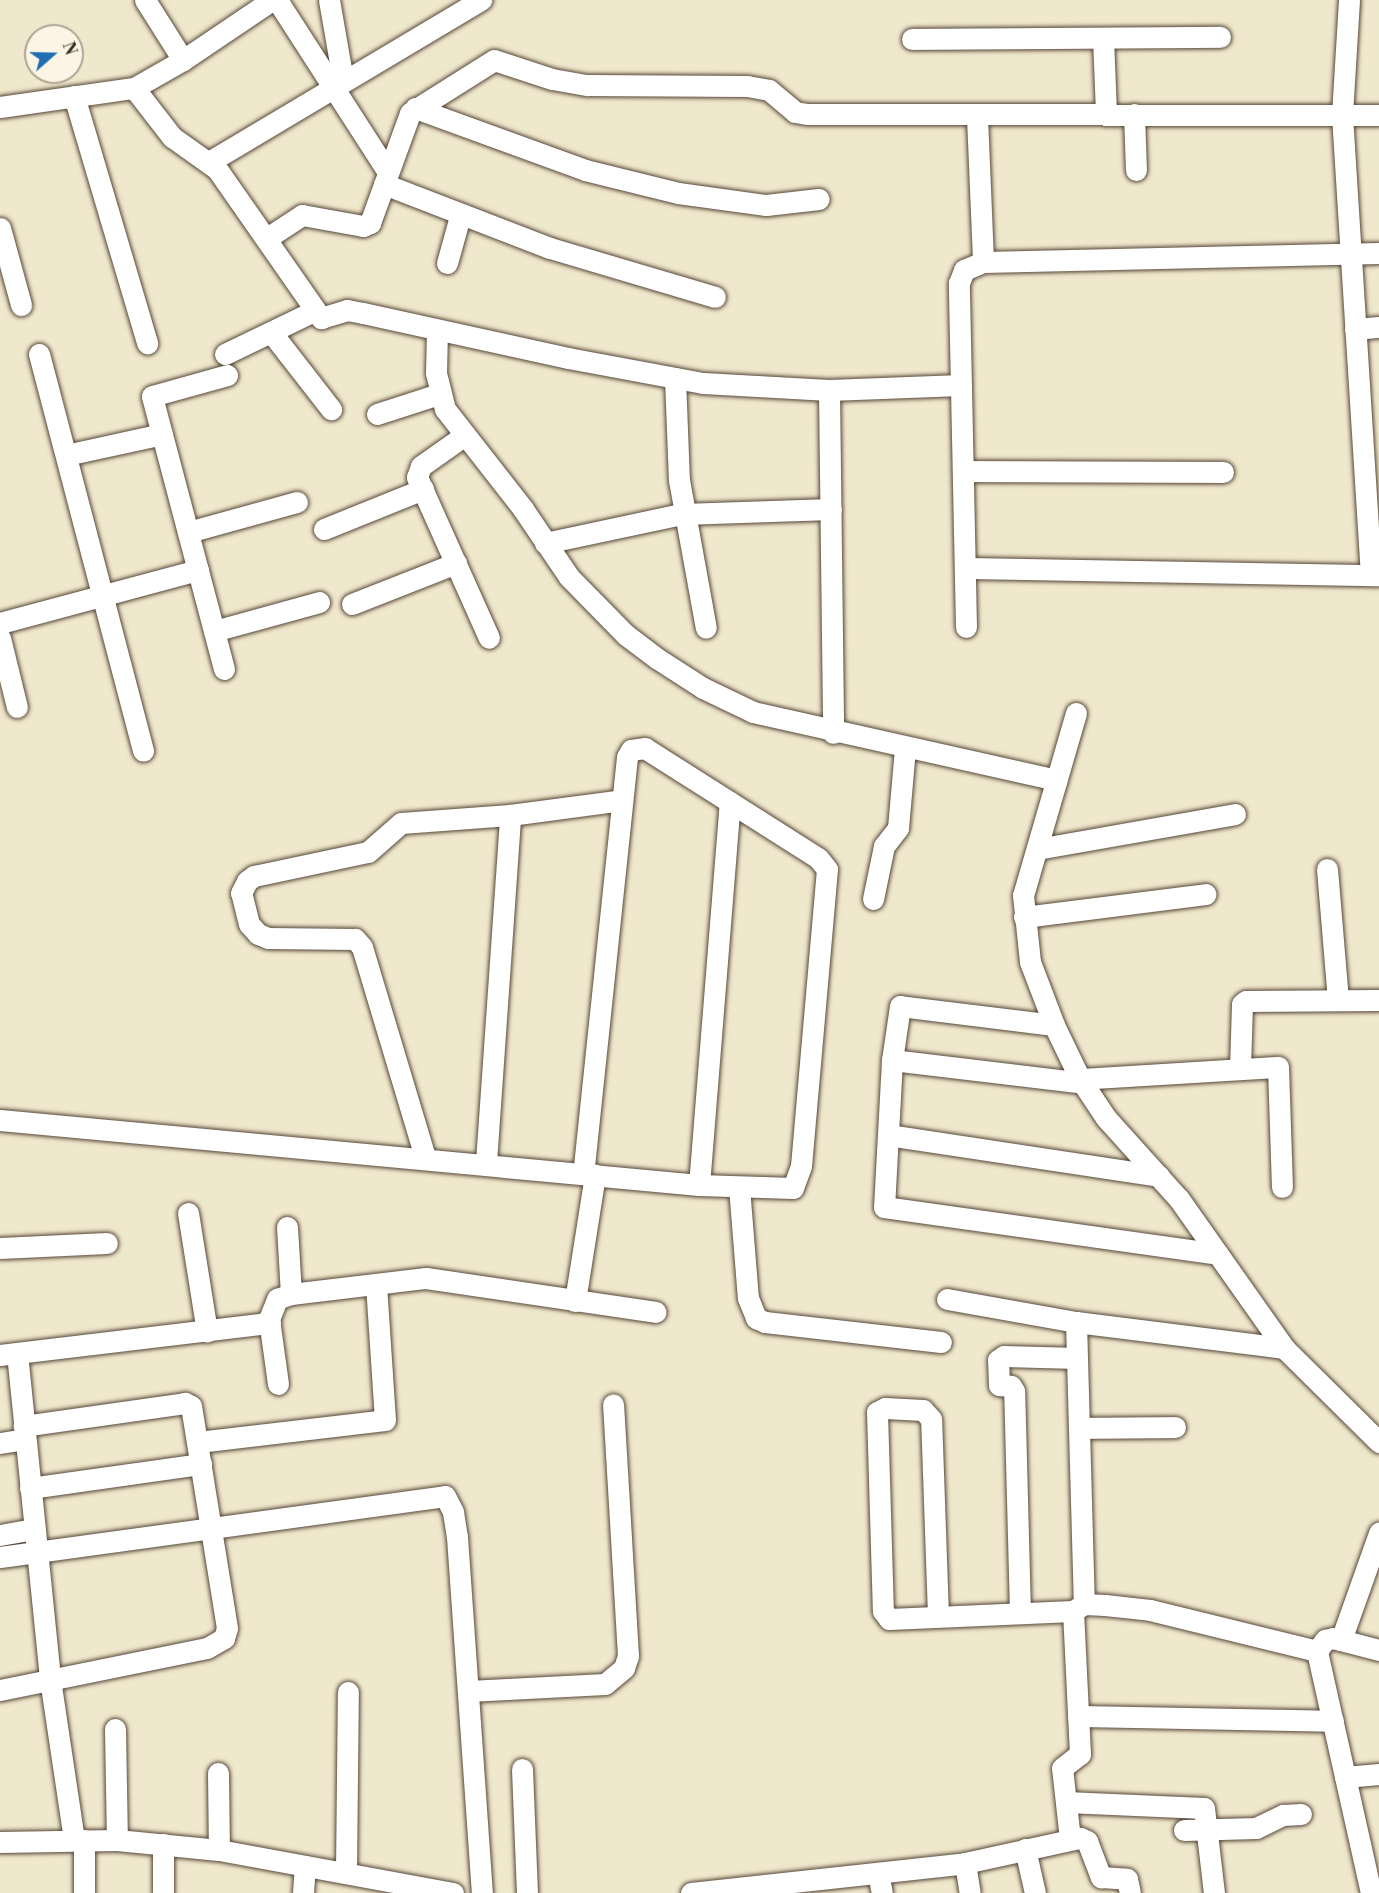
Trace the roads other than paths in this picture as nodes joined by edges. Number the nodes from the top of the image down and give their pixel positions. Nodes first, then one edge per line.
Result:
1 (145, 0) edge
2 (274, 0) edge
3 (329, 0) edge
4 (481, 0) edge
5 (1349, 0) edge
6 (1103, 38) junction
7 (1220, 38) dead end
8 (912, 39) dead end
9 (183, 60) junction
10 (337, 83) junction
11 (134, 88) junction
12 (74, 96) junction
13 (0, 107) edge
14 (415, 108) junction
15 (1106, 114) junction
16 (1134, 114) junction
17 (1379, 114) edge
18 (1342, 115) junction
19 (977, 117) junction
20 (209, 162) junction
21 (1136, 170) dead end
22 (386, 178) junction
23 (819, 199) dead end
24 (460, 216) junction
25 (0, 228) edge
26 (267, 238) junction
27 (1379, 253) edge
28 (1351, 256) junction
29 (983, 261) junction
30 (447, 263) dead end
31 (715, 297) dead end
32 (21, 305) dead end
33 (314, 311) junction
34 (1379, 327) edge
35 (1355, 329) junction
36 (437, 330) junction
37 (271, 332) junction
38 (147, 343) dead end
39 (39, 354) dead end
40 (675, 378) junction
41 (961, 385) junction
42 (829, 390) junction
43 (439, 394) junction
44 (331, 409) dead end
45 (377, 414) dead end
46 (1370, 426) edge
47 (162, 434) junction
48 (465, 435) junction
49 (66, 455) junction
50 (963, 471) junction
51 (1223, 472) dead end
52 (423, 489) junction
53 (297, 502) dead end
54 (831, 509) junction
55 (686, 514) junction
56 (324, 529) dead end
57 (188, 532) junction
58 (545, 543) junction
59 (456, 563) junction
60 (965, 568) junction
61 (198, 570) junction
62 (1375, 575) edge
63 (102, 596) junction
64 (319, 602) dead end
65 (352, 604) dead end
66 (0, 623) edge
67 (966, 627) dead end
68 (706, 628) dead end
69 (214, 631) junction
70 (0, 638) edge
71 (489, 638) dead end
72 (224, 669) dead end
73 (16, 707) dead end
74 (1076, 713) dead end
75 (834, 733) junction
76 (905, 748) junction
77 (143, 750) dead end
78 (1056, 780) junction
79 (622, 800) junction
80 (730, 802) junction
81 (1236, 814) dead end
82 (510, 815) junction
83 (1037, 849) junction
84 (1327, 869) dead end
85 (1206, 894) dead end
86 (873, 899) dead end
87 (1024, 916) junction
88 (1338, 999) junction
89 (1379, 1000) edge
90 (1054, 1025) junction
91 (892, 1060) junction
92 (1240, 1068) junction
93 (1082, 1081) junction
94 (0, 1120) edge
95 (888, 1135) junction
96 (425, 1157) junction
97 (486, 1162) junction
98 (589, 1174) junction
99 (1159, 1176) junction
100 (699, 1185) junction
101 (739, 1187) junction
102 (1282, 1187) dead end
103 (188, 1213) dead end
104 (287, 1227) dead end
105 (107, 1243) dead end
106 (0, 1248) edge
107 (1218, 1254) junction
108 (376, 1284) junction
109 (291, 1294) junction
110 (947, 1299) dead end
111 (575, 1301) junction
112 (654, 1312) dead end
113 (1076, 1322) junction
114 (270, 1323) junction
115 (207, 1331) junction
116 (941, 1342) dead end
117 (1284, 1348) junction
118 (8, 1354) edge
119 (1077, 1358) junction
120 (278, 1384) dead end
121 (613, 1404) dead end
122 (1175, 1427) dead end
123 (1079, 1428) junction
124 (24, 1433) junction
125 (198, 1442) junction
126 (1379, 1442) edge
127 (0, 1443) edge
128 (201, 1464) junction
129 (30, 1488) junction
130 (209, 1526) junction
131 (1379, 1533) edge
132 (0, 1535) edge
133 (35, 1539) junction
134 (0, 1557) edge
135 (1078, 1608) junction
136 (1020, 1613) junction
137 (938, 1616) junction
138 (1341, 1640) junction
139 (1379, 1650) edge
140 (1317, 1651) junction
141 (50, 1679) junction
142 (0, 1690) edge
143 (468, 1690) junction
144 (348, 1692) dead end
145 (1078, 1716) junction
146 (1333, 1721) junction
147 (115, 1729) dead end
148 (522, 1769) dead end
149 (219, 1773) dead end
150 (1379, 1774) edge
151 (1345, 1777) junction
152 (1066, 1802) junction
153 (1301, 1814) dead end
154 (1184, 1830) dead end
155 (1209, 1830) junction
156 (1070, 1839) junction
157 (79, 1840) junction
158 (117, 1840) junction
159 (0, 1842) edge
160 (163, 1844) junction
161 (1025, 1848) junction
162 (219, 1850) junction
163 (1371, 1855) edge
164 (965, 1863) junction
165 (305, 1866) junction
166 (346, 1872) junction
167 (880, 1883) edge
168 (850, 1885) edge
169 (745, 1890) edge
170 (84, 1893) edge
171 (163, 1893) edge
172 (303, 1893) edge
173 (453, 1893) edge
174 (482, 1893) edge
175 (527, 1893) edge
176 (692, 1893) edge
177 (970, 1893) edge
178 (1035, 1893) edge
179 (1130, 1893) edge
180 (1214, 1893) edge
181 (1371, 1893) edge

1 - 9 street
2 - 9 street
2 - 10 street
3 - 10 street
4 - 10 street
5 - 18 street
6 - 7 street
6 - 8 street
6 - 15 street
9 - 11 street
10 - 20 street
10 - 22 street
11 - 12 street
11 - 20 street
12 - 13 street
12 - 38 street
14 - 19 street
14 - 22 street
14 - 23 street
15 - 16 street
15 - 19 street
16 - 18 street
16 - 21 street
17 - 18 street
18 - 28 street
19 - 29 street
20 - 26 street
22 - 24 street
22 - 26 street
24 - 30 street
24 - 31 street
25 - 32 street
26 - 33 street
27 - 28 street
28 - 29 street
28 - 35 street
29 - 41 street
33 - 36 street
33 - 37 street
34 - 35 street
35 - 46 street
36 - 40 street
36 - 43 street
37 - 44 street
37 - 47 street
39 - 49 street
40 - 42 street
40 - 55 street
41 - 42 street
41 - 50 street
42 - 54 street
43 - 45 street
43 - 48 street
46 - 62 street
47 - 49 street
47 - 57 street
48 - 52 street
48 - 58 street
49 - 63 street
50 - 51 street
50 - 60 street
52 - 56 street
52 - 59 street
53 - 57 street
54 - 55 street
54 - 75 street
55 - 58 street
55 - 68 street
57 - 61 street
58 - 75 street
59 - 65 street
59 - 71 street
60 - 62 street
60 - 67 street
61 - 63 street
61 - 69 street
63 - 66 street
63 - 77 street
64 - 69 street
69 - 72 street
70 - 73 street
74 - 78 street
75 - 76 street
76 - 78 street
76 - 86 street
78 - 83 street
79 - 80 street
79 - 82 street
79 - 98 street
80 - 100 street
80 - 101 street
81 - 83 street
82 - 96 street
82 - 97 street
83 - 87 street
84 - 88 street
85 - 87 street
87 - 90 street
88 - 89 street
88 - 92 street
90 - 91 street
90 - 93 street
91 - 93 street
91 - 95 street
92 - 93 street
92 - 102 street
93 - 99 street
94 - 96 street
95 - 99 street
95 - 107 street
96 - 97 street
97 - 98 street
98 - 100 street
98 - 111 street
99 - 107 street
100 - 101 street
101 - 116 street
103 - 115 street
104 - 109 street
105 - 106 street
107 - 117 street
108 - 109 street
108 - 111 street
108 - 125 street
109 - 114 street
110 - 113 street
111 - 112 street
113 - 117 street
113 - 119 street
114 - 115 street
114 - 120 street
115 - 118 street
117 - 126 street
118 - 124 street
119 - 123 street
119 - 136 street
121 - 143 street
122 - 123 street
123 - 135 street
124 - 125 street
124 - 127 street
124 - 129 street
125 - 128 street
128 - 129 street
128 - 130 street
129 - 133 street
130 - 133 street
130 - 141 street
130 - 143 street
131 - 138 street
132 - 133 street
133 - 134 street
133 - 141 street
135 - 136 street
135 - 140 street
135 - 145 street
136 - 137 street
137 - 137 street
138 - 139 street
138 - 140 street
140 - 146 street
141 - 142 street
141 - 157 street
143 - 174 street
144 - 166 street
145 - 146 street
145 - 152 street
146 - 151 street
147 - 158 street
148 - 175 street
149 - 162 street
150 - 151 street
151 - 163 street
152 - 155 street
152 - 156 street
153 - 155 street
154 - 155 street
155 - 180 street
156 - 161 street
156 - 179 street
157 - 158 street
157 - 159 street
157 - 170 street
158 - 160 street
160 - 162 street
160 - 171 street
161 - 164 street
161 - 178 street
162 - 165 street
163 - 181 street
164 - 167 street
164 - 177 street
165 - 166 street
165 - 172 street
166 - 173 street
167 - 168 street
168 - 169 street
169 - 176 street

